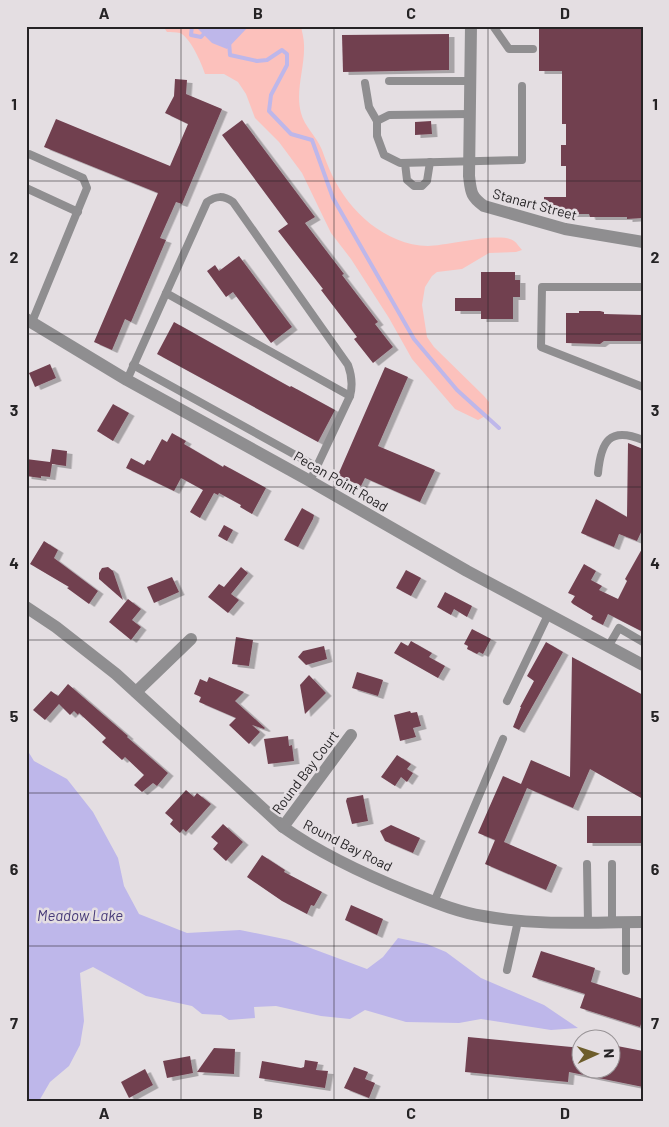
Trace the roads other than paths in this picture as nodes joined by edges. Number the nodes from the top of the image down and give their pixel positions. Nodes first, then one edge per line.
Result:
1 (471, 26) edge
2 (492, 26) edge
3 (533, 50) dead end
4 (389, 81) dead end
5 (471, 81) junction
6 (365, 83) dead end
7 (522, 86) dead end
8 (471, 114) junction
9 (377, 121) junction
10 (26, 156) edge
11 (470, 161) junction
12 (430, 162) junction
13 (405, 163) junction
14 (26, 188) edge
15 (78, 212) junction
16 (643, 242) edge
17 (643, 287) edge
18 (166, 293) junction
19 (29, 321) edge
20 (133, 365) junction
21 (127, 380) junction
22 (643, 387) edge
23 (350, 396) junction
24 (643, 440) edge
25 (317, 467) junction
26 (598, 473) dead end
27 (310, 481) junction
28 (26, 607) edge
29 (548, 615) junction
30 (191, 639) dead end
31 (643, 642) edge
32 (608, 647) junction
33 (643, 665) edge
34 (136, 692) junction
35 (507, 701) dead end
36 (351, 735) dead end
37 (503, 739) dead end
38 (283, 827) junction
39 (587, 864) dead end
40 (612, 864) dead end
41 (434, 902) junction
42 (518, 921) junction
43 (612, 922) junction
44 (626, 922) junction
45 (643, 922) edge
46 (588, 923) junction
47 (507, 970) dead end
48 (626, 971) dead end

1 - 5 street, Stanart Street
2 - 3 lane
4 - 5 lane
5 - 8 street, Stanart Street
6 - 9 lane
7 - 11 lane
8 - 9 lane
8 - 11 street, Stanart Street
9 - 13 lane
10 - 15 lane
11 - 12 lane
11 - 16 street, Stanart Street
12 - 13 lane
12 - 13 lane
14 - 15 lane
15 - 19 lane
17 - 22 lane
18 - 20 lane
18 - 23 lane
18 - 23 lane
19 - 21 street, Pecan Point Road
20 - 21 lane
20 - 25 lane
21 - 27 street, Pecan Point Road
23 - 25 lane
24 - 26 lane
25 - 27 lane
27 - 29 street, Pecan Point Road
28 - 34 street, Round Bay Road
29 - 32 street, Pecan Point Road
29 - 35 lane
30 - 34 street
31 - 32 lane
32 - 33 street, Pecan Point Road
34 - 38 street, Round Bay Road
36 - 38 street, Round Bay Court
37 - 41 lane
38 - 41 street, Round Bay Road
39 - 46 lane
40 - 43 lane
41 - 42 street, Round Bay Road
42 - 46 street, Round Bay Road
42 - 47 lane
43 - 44 street, Round Bay Road
43 - 46 street, Round Bay Road
44 - 45 street, Round Bay Road
44 - 48 lane

